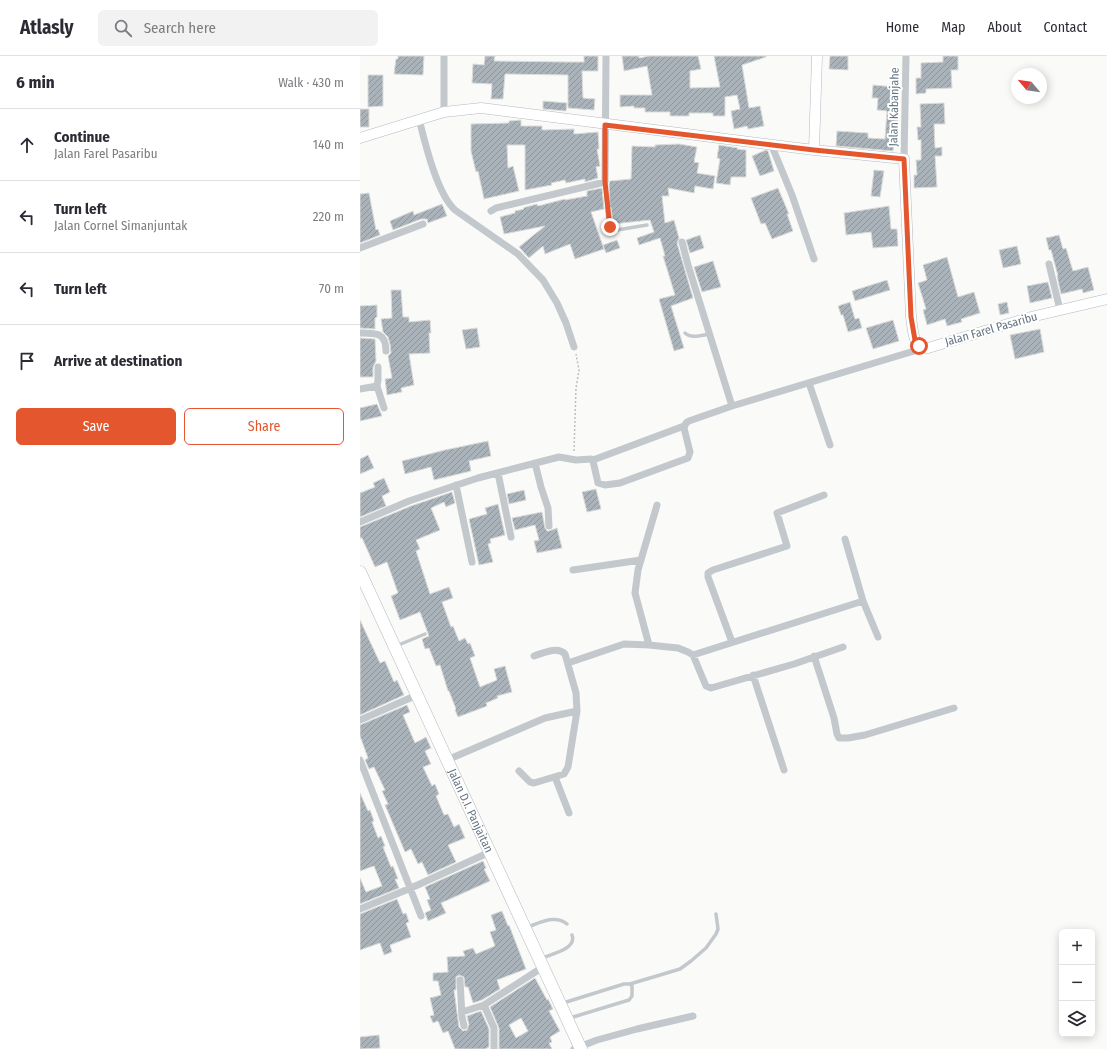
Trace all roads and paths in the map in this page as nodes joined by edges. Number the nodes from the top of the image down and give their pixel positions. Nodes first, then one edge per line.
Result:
1 (444, 56) edge
2 (606, 56) edge
3 (817, 56) edge
4 (906, 56) edge
5 (444, 112) junction
6 (418, 119) junction
7 (605, 125) junction
8 (360, 138) edge
9 (771, 144) junction
10 (814, 150) junction
11 (904, 159) junction
12 (605, 182) junction
13 (491, 211) dead end
14 (423, 224) dead end
15 (647, 225) dead end
16 (682, 242) dead end
17 (360, 248) edge
18 (814, 259) dead end
19 (1049, 264) dead end
20 (1107, 298) edge
21 (1060, 310) junction
22 (685, 333) dead end
23 (360, 334) edge
24 (711, 334) junction
25 (574, 347) joint
26 (924, 348) junction
27 (386, 350) dead end
28 (378, 367) dead end
29 (809, 383) junction
30 (377, 386) junction
31 (360, 389) edge
32 (732, 406) junction
33 (384, 408) dead end
34 (684, 426) junction
35 (830, 445) dead end
36 (574, 459) junction
37 (593, 460) junction
38 (535, 464) junction
39 (498, 473) junction
40 (456, 485) junction
41 (824, 495) dead end
42 (657, 505) dead end
43 (360, 522) edge
44 (549, 526) dead end
45 (510, 537) dead end
46 (845, 539) dead end
47 (641, 560) junction
48 (472, 562) dead end
49 (573, 570) dead end
50 (360, 572) edge
51 (863, 601) junction
52 (425, 634) dead end
53 (878, 637) dead end
54 (732, 642) junction
55 (649, 645) junction
56 (395, 646) junction
57 (843, 647) dead end
58 (693, 655) junction
59 (534, 656) dead end
60 (814, 656) junction
61 (568, 662) junction
62 (753, 675) junction
63 (417, 695) junction
64 (954, 708) dead end
65 (578, 711) junction
66 (360, 720) edge
67 (360, 760) edge
68 (447, 760) junction
69 (784, 770) dead end
70 (518, 771) dead end
71 (555, 777) junction
72 (569, 813) dead end
73 (490, 852) junction
74 (411, 888) junction
75 (360, 909) edge
76 (716, 914) dead end
77 (421, 916) dead end
78 (567, 924) dead end
79 (525, 928) junction
80 (572, 935) dead end
81 (541, 964) junction
82 (460, 980) dead end
83 (630, 984) junction
84 (560, 1004) junction
85 (484, 1005) junction
86 (462, 1012) junction
87 (693, 1016) dead end
88 (567, 1019) junction
89 (464, 1026) dead end
90 (578, 1048) edge
91 (494, 1049) edge

1 - 5 street
2 - 7 street
3 - 10 street
4 - 11 street, Jalan Kabanjahe
5 - 6 street
5 - 7 street
6 - 8 street
6 - 25 street
7 - 9 street
7 - 12 street
9 - 10 street
9 - 18 street
10 - 11 street
11 - 26 street
12 - 13 street
12 - 15 lane
14 - 17 street
16 - 24 street
19 - 21 street
20 - 21 street, Jalan Farel Pasaribu
21 - 26 street, Jalan Farel Pasaribu
22 - 24 lane
23 - 27 street
24 - 32 street
25 - 36 path
26 - 29 street
28 - 30 street
29 - 32 street
29 - 35 street
30 - 31 street
30 - 33 street
32 - 34 street
34 - 37 street
34 - 37 street
36 - 37 street
36 - 38 street
38 - 39 street
38 - 44 street
39 - 40 street
39 - 45 street
40 - 43 street
40 - 48 street
41 - 54 street
42 - 47 street
46 - 51 street
47 - 49 street
47 - 55 street
50 - 56 main road, Jalan D.I. Panjaitan
51 - 53 street
51 - 54 street
52 - 56 lane
54 - 58 street
55 - 58 street
55 - 61 street
56 - 63 main road, Jalan D.I. Panjaitan
57 - 60 street
58 - 62 street
59 - 61 street
60 - 62 street
60 - 64 street
61 - 65 street
62 - 69 street
63 - 66 street
63 - 68 main road, Jalan D.I. Panjaitan
65 - 68 street
65 - 71 street
67 - 74 street
68 - 73 main road, Jalan D.I. Panjaitan
70 - 71 street
71 - 72 street
73 - 74 street
73 - 79 main road, Jalan D.I. Panjaitan
74 - 75 street
74 - 77 street
76 - 83 lane
78 - 79 lane
79 - 81 main road, Jalan D.I. Panjaitan
80 - 81 lane
81 - 84 main road, Jalan D.I. Panjaitan
81 - 85 street
82 - 86 street
83 - 84 lane
83 - 88 lane
84 - 88 main road, Jalan D.I. Panjaitan
85 - 86 street
85 - 91 street
86 - 89 street
87 - 90 street
88 - 90 main road, Jalan D.I. Panjaitan

